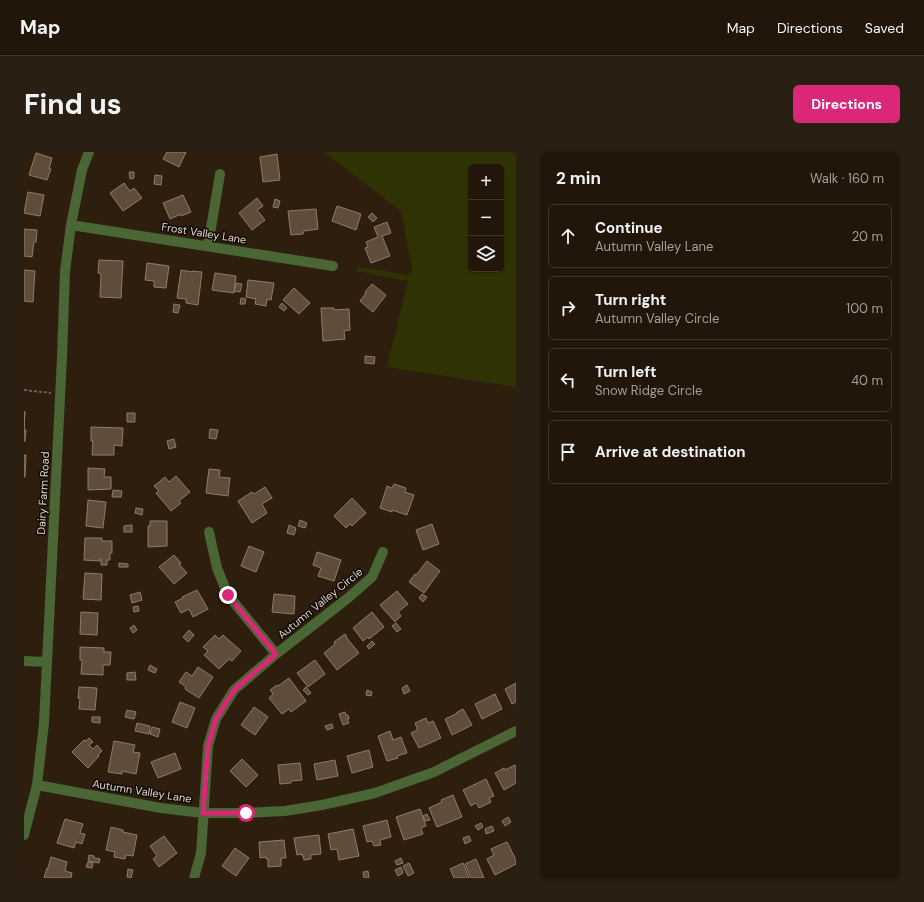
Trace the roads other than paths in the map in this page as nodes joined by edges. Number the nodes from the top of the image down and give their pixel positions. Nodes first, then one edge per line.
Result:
1 (89, 152) edge
2 (220, 174) dead end
3 (71, 225) junction
4 (208, 246) junction
5 (334, 266) dead end
6 (209, 532) dead end
7 (384, 552) dead end
8 (276, 654) junction
9 (24, 661) edge
10 (47, 662) junction
11 (516, 731) edge
12 (37, 785) junction
13 (203, 813) junction
14 (24, 835) edge
15 (194, 878) edge

1 - 3 street, Dairy Farm Road
2 - 4 street
3 - 4 street, Frost Valley Lane
3 - 10 street, Dairy Farm Road
4 - 5 street, Frost Valley Lane
6 - 8 street
7 - 8 street, Autumn Valley Circle
8 - 13 street, Autumn Valley Circle
9 - 10 street
10 - 12 street, Dairy Farm Road
11 - 13 street, Autumn Valley Lane
12 - 13 street, Autumn Valley Lane
12 - 14 street, Dairy Farm Road
13 - 15 street, Autumn Valley Circle

